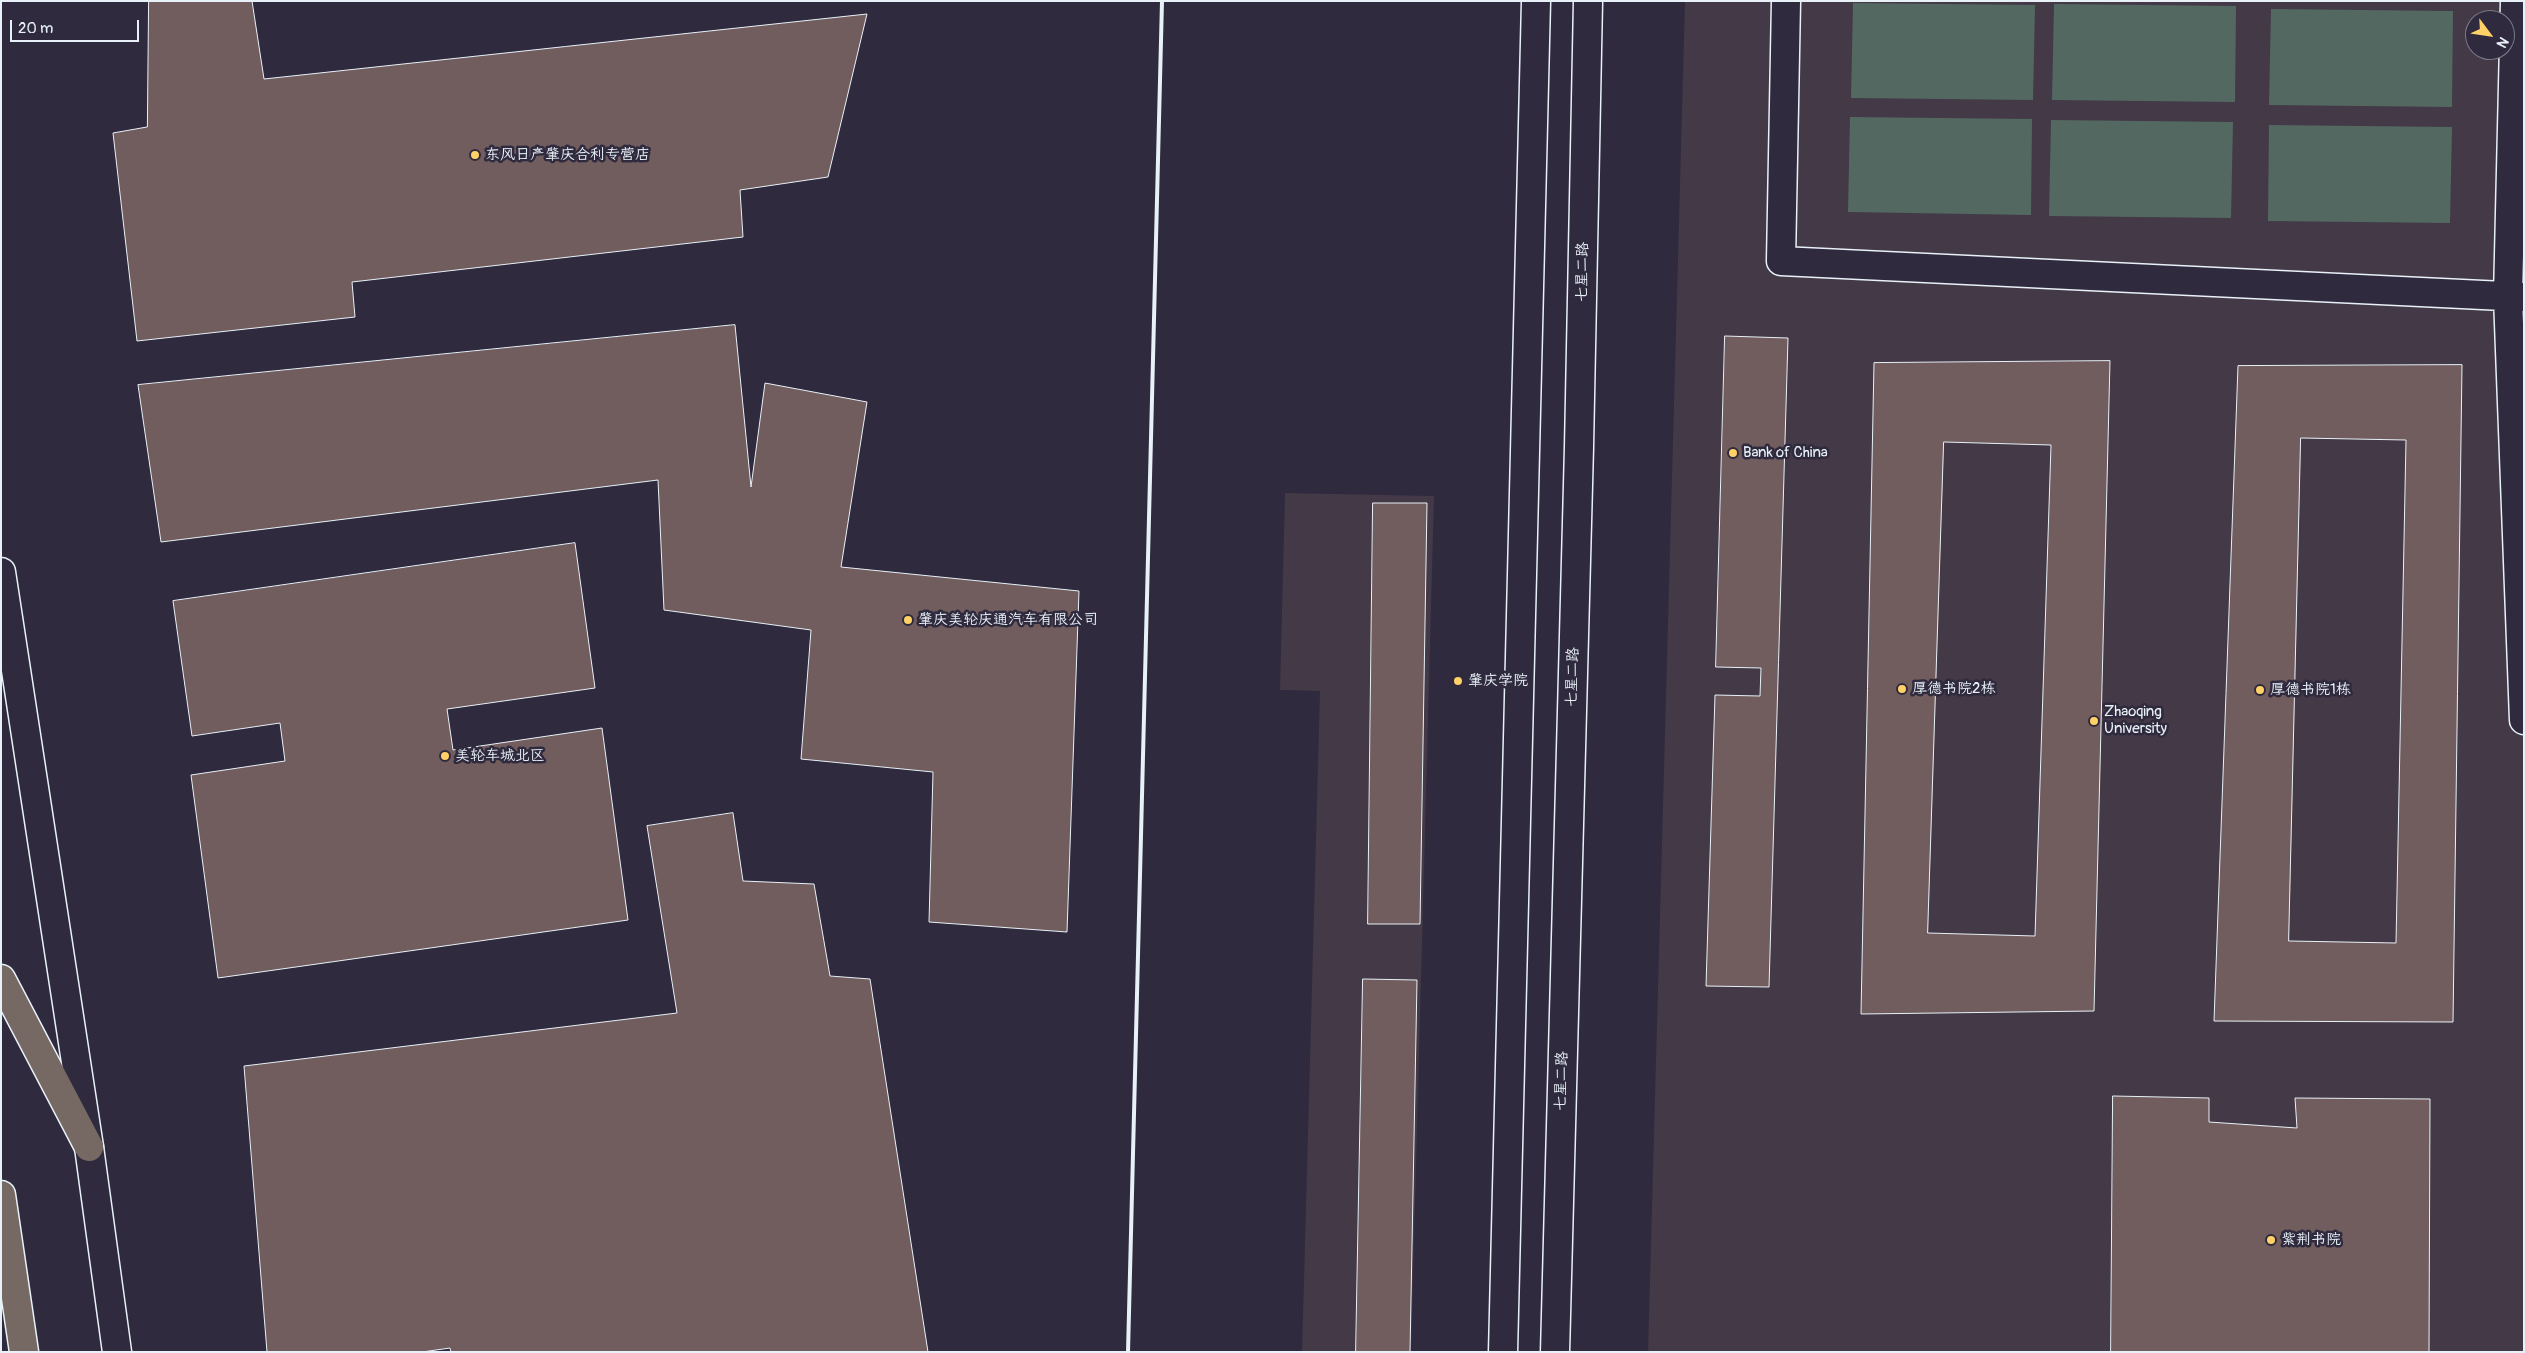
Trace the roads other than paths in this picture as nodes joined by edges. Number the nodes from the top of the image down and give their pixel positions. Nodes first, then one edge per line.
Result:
1 (1536, 1) edge
2 (1588, 1) edge
3 (1786, 1) edge
4 (2515, 1) edge
5 (2516, 297) edge
6 (1, 572) edge
7 (2524, 720) edge
8 (1, 979) edge
9 (89, 1147) junction
10 (1, 1195) edge
11 (24, 1352) edge
12 (117, 1352) edge
13 (1503, 1352) edge
14 (1555, 1352) edge

1 - 13 street
2 - 14 street, 七星二路
3 - 5 street
4 - 5 street
5 - 7 street
6 - 9 street
8 - 9 highway
9 - 12 street
10 - 11 highway

